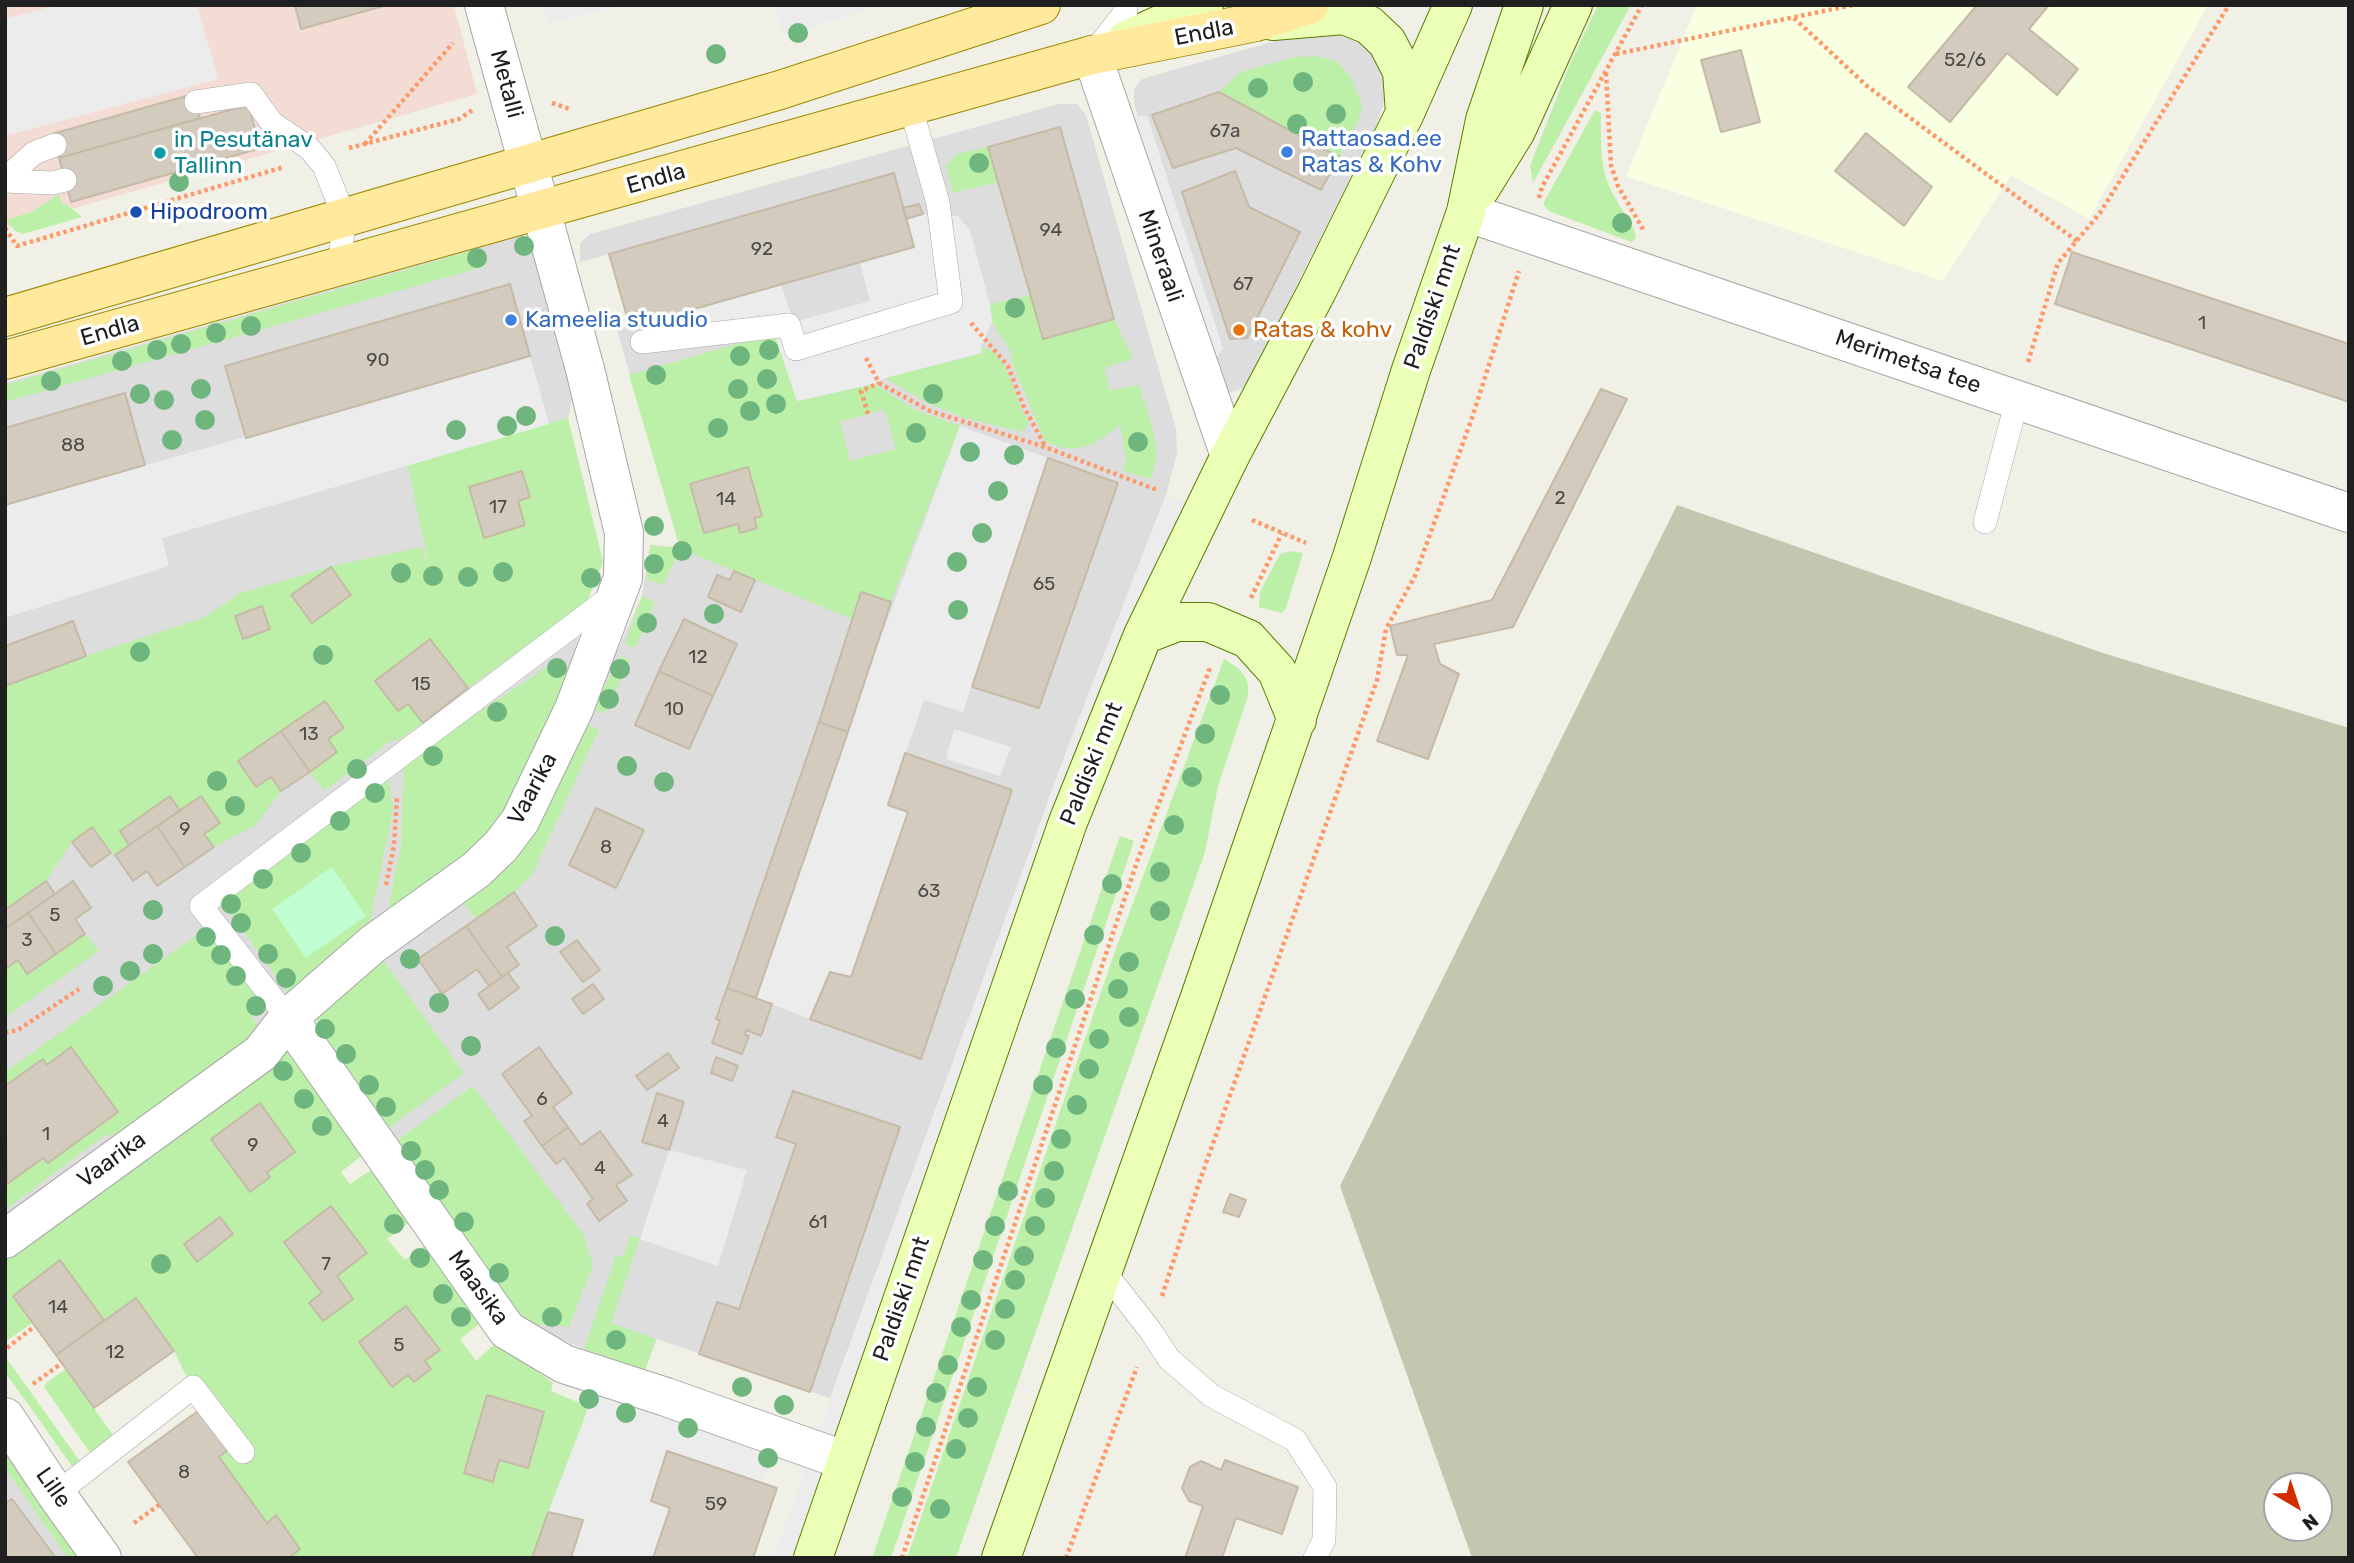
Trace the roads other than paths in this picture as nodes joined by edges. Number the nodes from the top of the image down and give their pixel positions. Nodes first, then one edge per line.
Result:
1 (484, 5) edge
2 (1041, 5) edge
3 (1126, 5) edge
4 (1204, 5) edge
5 (1309, 5) edge
6 (1453, 5) edge
7 (1524, 5) edge
8 (1573, 5) edge
9 (1256, 22) junction
10 (1092, 55) junction
11 (196, 102) dead end
12 (911, 108) junction
13 (1405, 113) junction
14 (55, 145) dead end
15 (527, 163) junction
16 (5, 180) edge
17 (65, 180) dead end
18 (540, 211) junction
19 (1466, 212) junction
20 (344, 216) junction
21 (340, 267) junction
22 (5, 317) edge
23 (642, 342) dead end
24 (6, 359) edge
25 (2017, 400) junction
26 (1230, 456) junction
27 (2349, 513) edge
28 (1985, 522) dead end
29 (620, 590) junction
30 (1143, 635) junction
31 (1297, 720) junction
32 (288, 1018) junction
33 (5, 1239) edge
34 (1103, 1270) junction
35 (5, 1417) edge
36 (243, 1452) dead end
37 (846, 1461) junction
38 (56, 1494) junction
39 (103, 1558) edge
40 (813, 1558) edge
41 (1001, 1558) edge
42 (1315, 1558) edge

1 - 15 street, Metalli
2 - 15 main road, Endla
3 - 10 lane
4 - 10 main road
5 - 9 main road, Endla
6 - 13 main road, Paldiski mnt
7 - 19 main road, Paldiski mnt
8 - 19 main road
9 - 10 main road, Endla
9 - 13 main road
10 - 12 main road, Endla
10 - 26 street, Mineraali
11 - 20 lane
12 - 18 main road, Endla
12 - 23 lane
13 - 26 main road, Paldiski mnt
14 - 16 lane
15 - 18 street, Vaarika
15 - 20 main road, Endla
16 - 17 lane
18 - 21 main road, Endla
18 - 29 street, Vaarika
19 - 25 street, Merimetsa tee
19 - 31 main road, Paldiski mnt
20 - 21 lane
20 - 22 main road, Endla
21 - 24 main road, Endla
25 - 27 street, Merimetsa tee
25 - 28 lane
26 - 30 main road, Paldiski mnt
29 - 32 street, Vaarika
29 - 32 lane
30 - 31 main road
30 - 37 main road, Paldiski mnt
31 - 34 main road, Paldiski mnt
32 - 33 street, Vaarika
32 - 37 street, Maasika
34 - 41 main road, Paldiski mnt
34 - 42 lane
35 - 38 street, Lille
36 - 38 lane
37 - 40 main road, Paldiski mnt
38 - 39 street, Lille

